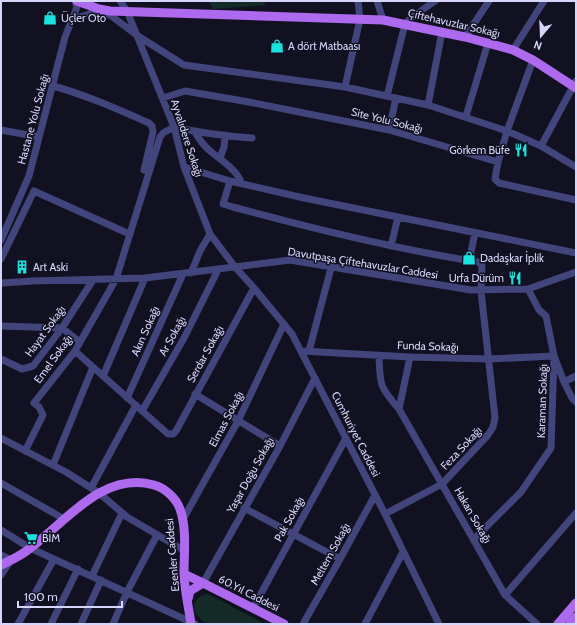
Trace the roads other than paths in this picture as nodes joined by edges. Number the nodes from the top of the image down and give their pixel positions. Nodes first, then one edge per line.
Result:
1 (76, 1) edge
2 (120, 1) edge
3 (358, 1) edge
4 (377, 1) edge
5 (428, 1) edge
6 (435, 1) edge
7 (489, 1) edge
8 (544, 1) edge
9 (120, 14) junction
10 (360, 19) junction
11 (71, 20) junction
12 (383, 20) junction
13 (401, 23) junction
14 (442, 32) junction
15 (138, 36) junction
16 (465, 37) junction
17 (488, 43) junction
18 (513, 50) junction
19 (533, 60) junction
20 (575, 85) edge
21 (53, 86) junction
22 (345, 86) junction
23 (387, 96) junction
24 (163, 98) junction
25 (396, 98) junction
26 (428, 105) junction
27 (466, 116) junction
28 (174, 127) junction
29 (1, 130) edge
30 (390, 130) junction
31 (507, 131) junction
32 (196, 132) junction
33 (225, 136) junction
34 (39, 137) junction
35 (252, 138) dead end
36 (541, 146) junction
37 (220, 158) junction
38 (498, 162) junction
39 (184, 167) junction
40 (576, 167) edge
41 (144, 170) dead end
42 (230, 181) junction
43 (241, 183) junction
44 (576, 200) edge
45 (398, 217) junction
46 (125, 232) dead end
47 (475, 233) junction
48 (210, 234) junction
49 (1, 240) edge
50 (391, 246) junction
51 (576, 253) edge
52 (1, 259) edge
53 (469, 261) junction
54 (235, 267) junction
55 (331, 268) junction
56 (218, 270) junction
57 (576, 272) edge
58 (191, 273) junction
59 (183, 274) junction
60 (145, 278) junction
61 (116, 279) junction
62 (93, 280) junction
63 (1, 284) edge
64 (254, 288) junction
65 (528, 290) junction
66 (481, 291) junction
67 (284, 324) junction
68 (1, 326) edge
69 (62, 328) junction
70 (80, 342) junction
71 (75, 351) junction
72 (300, 351) junction
73 (308, 351) junction
74 (379, 355) junction
75 (554, 356) junction
76 (410, 357) junction
77 (1, 359) edge
78 (489, 359) junction
79 (93, 366) junction
80 (103, 376) junction
81 (576, 376) edge
82 (315, 378) junction
83 (564, 382) junction
84 (195, 394) junction
85 (127, 398) junction
86 (576, 402) edge
87 (136, 405) junction
88 (399, 409) junction
89 (142, 410) junction
90 (238, 421) junction
91 (1, 438) edge
92 (345, 440) junction
93 (280, 446) junction
94 (25, 450) junction
95 (52, 465) junction
96 (1, 483) edge
97 (442, 484) junction
98 (95, 491) junction
99 (375, 495) junction
100 (244, 508) junction
101 (122, 513) junction
102 (576, 513) edge
103 (385, 514) junction
104 (64, 519) junction
105 (182, 521) junction
106 (1, 530) edge
107 (294, 534) junction
108 (157, 535) junction
109 (474, 539) junction
110 (30, 548) junction
111 (185, 551) junction
112 (403, 552) junction
113 (1, 554) edge
114 (54, 559) junction
115 (340, 559) junction
116 (11, 560) junction
117 (1, 566) edge
118 (78, 569) junction
119 (184, 574) junction
120 (1, 575) edge
121 (92, 576) junction
122 (101, 580) junction
123 (203, 583) junction
124 (127, 592) junction
125 (505, 595) junction
126 (188, 599) junction
127 (576, 603) edge
128 (252, 608) junction
129 (178, 616) junction
130 (576, 617) edge
131 (192, 623) edge
132 (18, 624) edge
133 (51, 624) edge
134 (81, 624) edge
135 (113, 624) edge
136 (174, 624) edge
137 (284, 624) edge
138 (303, 624) edge
139 (365, 624) edge
140 (439, 624) edge
141 (537, 624) edge
142 (558, 624) edge
143 (570, 624) edge

1 - 9 main road, Çiftehavuzlar Sokağı
1 - 11 street, Hastane Yolu Sokağı
2 - 9 street
3 - 10 street
4 - 12 street
5 - 13 street
6 - 13 street
7 - 16 street
8 - 18 street
9 - 10 main road, Çiftehavuzlar Sokağı
9 - 11 street
9 - 15 street, Ayvalıdere Sokağı
9 - 15 street
10 - 12 main road, Çiftehavuzlar Sokağı
10 - 22 street
11 - 21 street, Hastane Yolu Sokağı
12 - 13 main road, Çiftehavuzlar Sokağı
13 - 14 main road, Çiftehavuzlar Sokağı
13 - 23 street
14 - 16 main road, Çiftehavuzlar Sokağı
14 - 26 street
15 - 22 street
15 - 24 street, Ayvalıdere Sokağı
16 - 17 main road, Çiftehavuzlar Sokağı
17 - 18 main road, Çiftehavuzlar Sokağı
17 - 27 street
18 - 19 main road, Çiftehavuzlar Sokağı
19 - 20 main road, Çiftehavuzlar Sokağı
19 - 31 street
20 - 36 street
21 - 34 street, Hastane Yolu Sokağı
21 - 41 street
22 - 23 street
23 - 25 street
24 - 28 street, Ayvalıdere Sokağı
24 - 30 street, Site Yolu Sokağı
25 - 26 street
25 - 30 street
26 - 27 street
27 - 31 street
28 - 32 street
28 - 39 street, Ayvalıdere Sokağı
28 - 61 street, Emel Sokağı
29 - 34 street
30 - 38 street, Site Yolu Sokağı
31 - 36 street
31 - 38 street
32 - 33 street
32 - 37 street
33 - 35 street
33 - 37 street
34 - 49 street, Hastane Yolu Sokağı
36 - 40 street
37 - 43 street
38 - 44 street
39 - 42 street
39 - 48 street, Ayvalıdere Sokağı
42 - 43 street
42 - 50 street
43 - 45 street
45 - 47 street
45 - 50 street
46 - 52 street
47 - 51 street
47 - 53 street
48 - 54 street, Ayvalıdere Sokağı
48 - 58 street
50 - 53 street
53 - 66 street
54 - 55 street, Davutpaşa Çiftehavuzlar Caddesi
54 - 56 street, Davutpaşa Çiftehavuzlar Caddesi
54 - 64 street, Cumhuriyet Caddesi
55 - 66 street, Davutpaşa Çiftehavuzlar Caddesi
55 - 73 street
56 - 58 street, Davutpaşa Çiftehavuzlar Caddesi
56 - 89 street, Ar Sokağı
57 - 65 street, Davutpaşa Çiftehavuzlar Caddesi
58 - 59 street, Davutpaşa Çiftehavuzlar Caddesi
59 - 60 street, Davutpaşa Çiftehavuzlar Caddesi
59 - 85 street, Akın Sokağı
60 - 61 street, Davutpaşa Çiftehavuzlar Caddesi
60 - 80 street
61 - 62 street, Davutpaşa Çiftehavuzlar Caddesi
61 - 70 street, Emel Sokağı
62 - 63 street, Davutpaşa Çiftehavuzlar Caddesi
62 - 69 street, Hayat Sokağı
64 - 67 street, Cumhuriyet Caddesi
64 - 84 street, Serdar Sokağı
65 - 66 street, Davutpaşa Çiftehavuzlar Caddesi
65 - 75 street
66 - 78 street, Feza Sokağı
67 - 72 street, Cumhuriyet Caddesi
67 - 90 street, Elmas Sokağı
68 - 69 street
69 - 70 street
69 - 77 street, Hayat Sokağı
70 - 71 street, Emel Sokağı
71 - 79 street
71 - 94 street, Emel Sokağı
72 - 73 street, Funda Sokağı
72 - 82 street, Cumhuriyet Caddesi
73 - 74 street, Funda Sokağı
74 - 76 street, Funda Sokağı
74 - 88 street, Hakan Sokağı
75 - 78 street, Funda Sokağı
75 - 83 street
75 - 109 street, Karaman Sokağı
76 - 78 street, Funda Sokağı
76 - 88 street
78 - 97 street, Feza Sokağı
79 - 80 street
79 - 95 street
80 - 85 street
81 - 83 street
82 - 92 street, Cumhuriyet Caddesi
82 - 93 street, Yaşar Doğu Sokağı
83 - 86 street
84 - 89 street, Serdar Sokağı
84 - 90 street
85 - 87 street
87 - 89 street
87 - 98 street
88 - 97 street, Hakan Sokağı
90 - 93 street
90 - 105 street, Elmas Sokağı
91 - 94 street
92 - 99 street, Cumhuriyet Caddesi
92 - 107 street, Pak Sokağı
93 - 100 street, Yaşar Doğu Sokağı
94 - 95 street
95 - 98 street
96 - 104 street
97 - 103 street, Feza Sokağı
97 - 109 street, Hakan Sokağı
98 - 101 street
98 - 104 main road, Esenler Caddesi
98 - 105 main road, Esenler Caddesi
99 - 103 street, Cumhuriyet Caddesi
99 - 115 street, Meltem Sokağı
100 - 107 street
100 - 123 street, Yaşar Doğu Sokağı
101 - 108 street
101 - 121 street
102 - 125 street
103 - 112 street, Cumhuriyet Caddesi
104 - 110 main road, Esenler Caddesi
105 - 111 main road, Esenler Caddesi
106 - 110 street
107 - 115 street
107 - 128 street, Pak Sokağı
108 - 111 street
108 - 124 street
109 - 125 street, Hakan Sokağı
110 - 114 street
110 - 116 main road, Esenler Caddesi
111 - 119 main road, Esenler Caddesi
112 - 139 street
112 - 140 street, Cumhuriyet Caddesi
113 - 116 street
114 - 118 street
114 - 132 street
115 - 138 street, Meltem Sokağı
116 - 117 main road, Esenler Caddesi
116 - 120 street
118 - 121 street
118 - 133 street
119 - 123 main road, 60.Yıl Caddesi
119 - 126 main road, Esenler Caddesi
121 - 122 street
122 - 124 street
122 - 134 street
123 - 126 main road
123 - 128 main road, 60.Yıl Caddesi
124 - 129 street
124 - 135 street
125 - 141 street, Hakan Sokağı
126 - 131 main road, Esenler Caddesi
127 - 142 main road
128 - 137 main road, 60.Yıl Caddesi
129 - 131 street
129 - 136 street
130 - 143 main road

